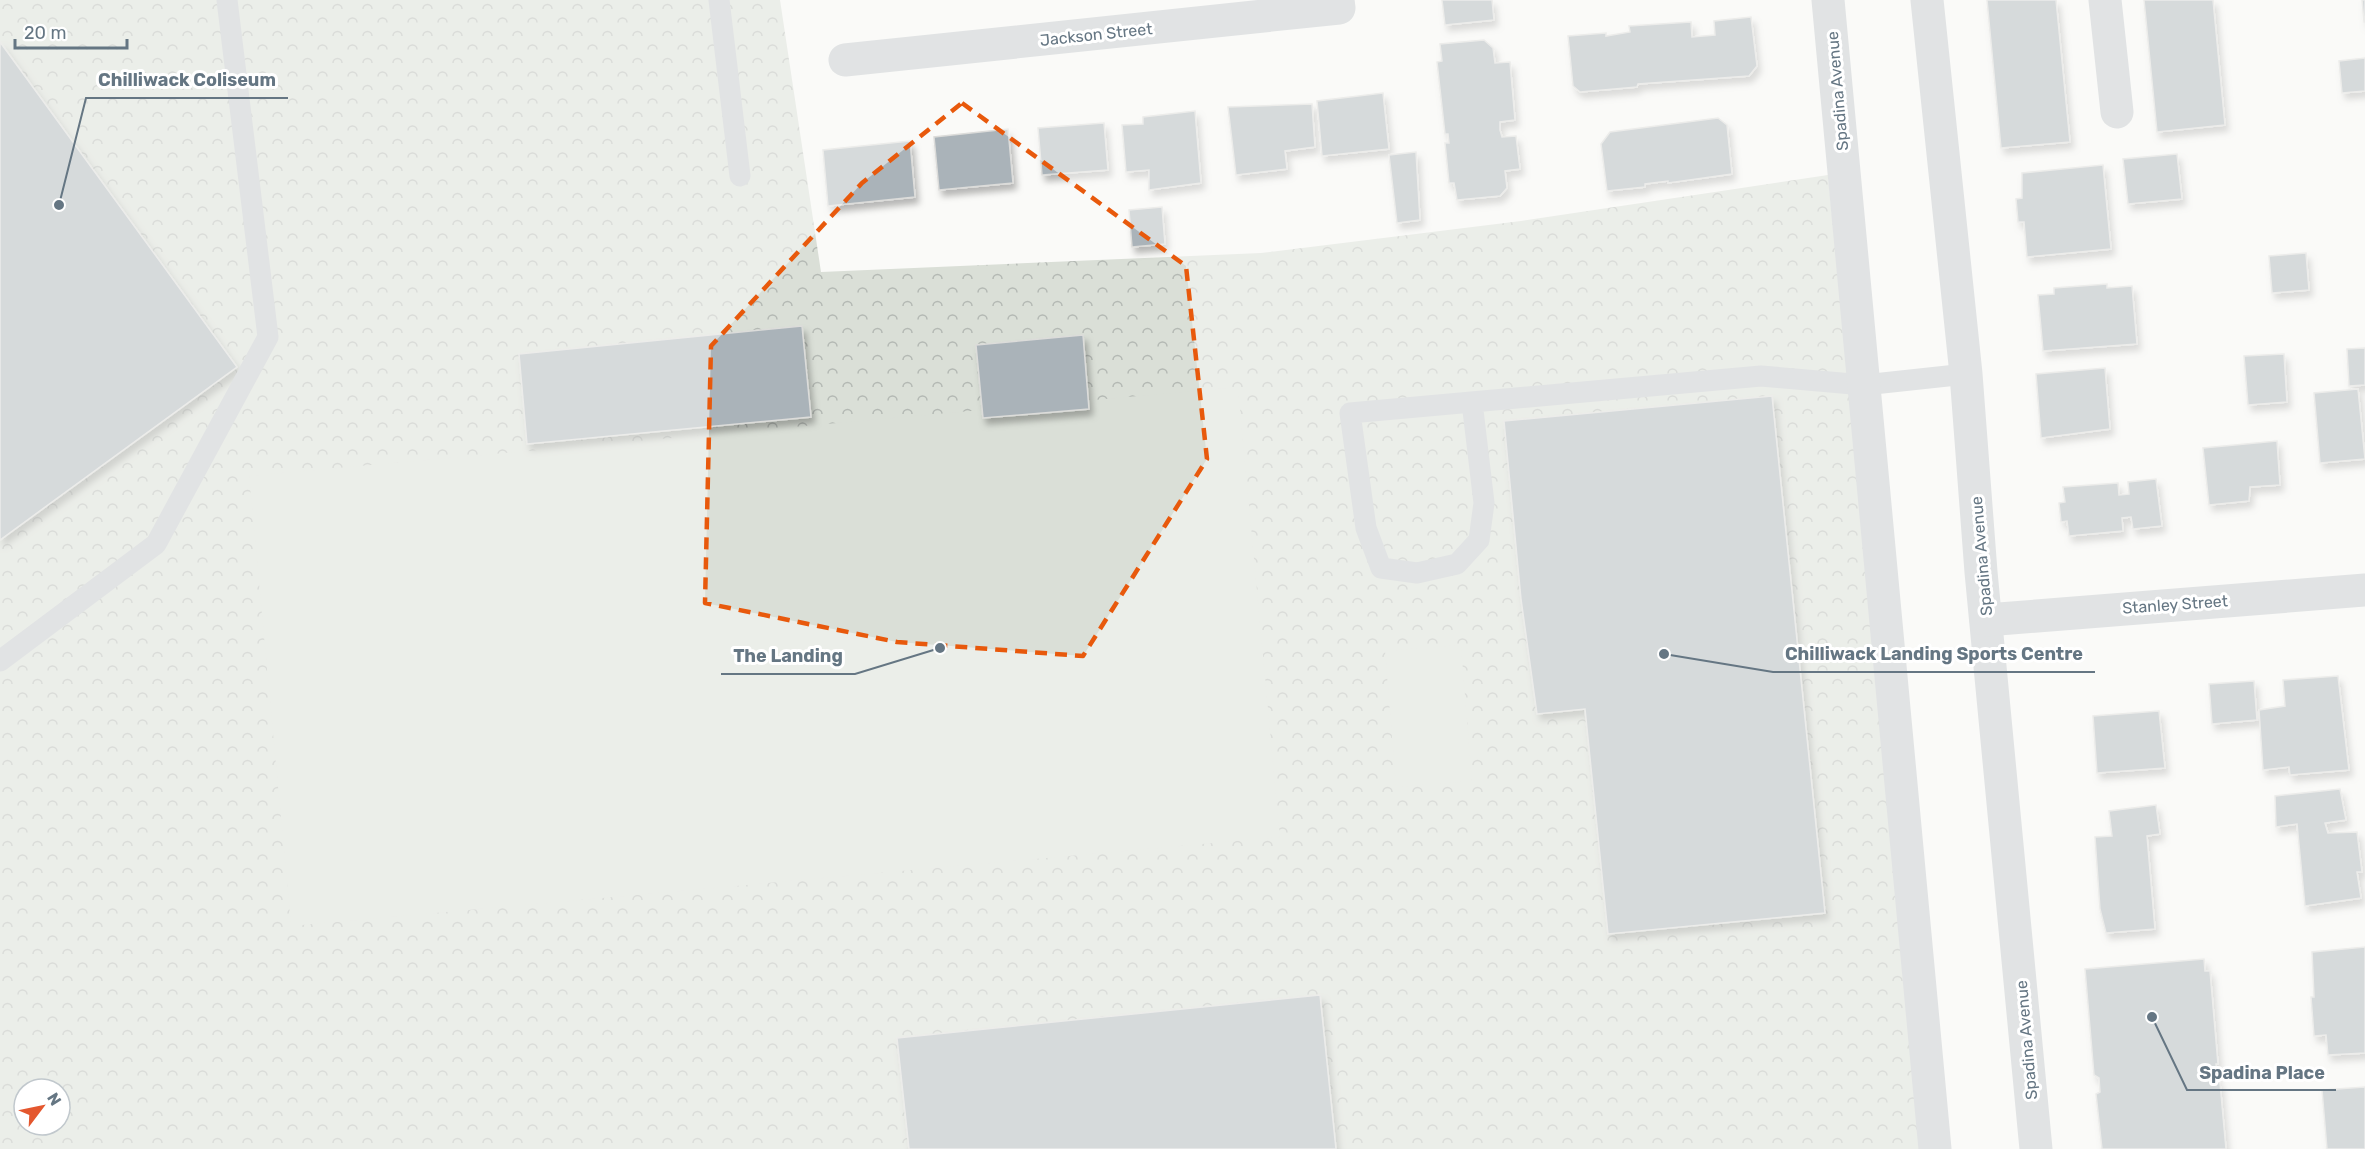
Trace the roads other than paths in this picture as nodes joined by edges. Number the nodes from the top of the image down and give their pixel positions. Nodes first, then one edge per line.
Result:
1 (227, 0) edge
2 (719, 0) edge
3 (1338, 0) edge
4 (1828, 0) edge
5 (1927, 0) edge
6 (2105, 0) edge
7 (844, 60) dead end
8 (2116, 112) dead end
9 (740, 176) dead end
10 (1966, 374) junction
11 (1864, 385) junction
12 (1472, 402) junction
13 (2365, 590) edge
14 (1986, 620) junction
15 (0, 661) edge
16 (1935, 1149) edge
17 (2036, 1149) edge

1 - 15 lane
2 - 9 lane
3 - 7 street, Jackson Street
4 - 11 street, Spadina Avenue
5 - 10 street, Spadina Avenue
6 - 8 street
10 - 11 lane
10 - 14 street, Spadina Avenue
11 - 12 lane
11 - 16 street, Spadina Avenue
12 - 12 lane
13 - 14 street, Stanley Street
14 - 17 street, Spadina Avenue

